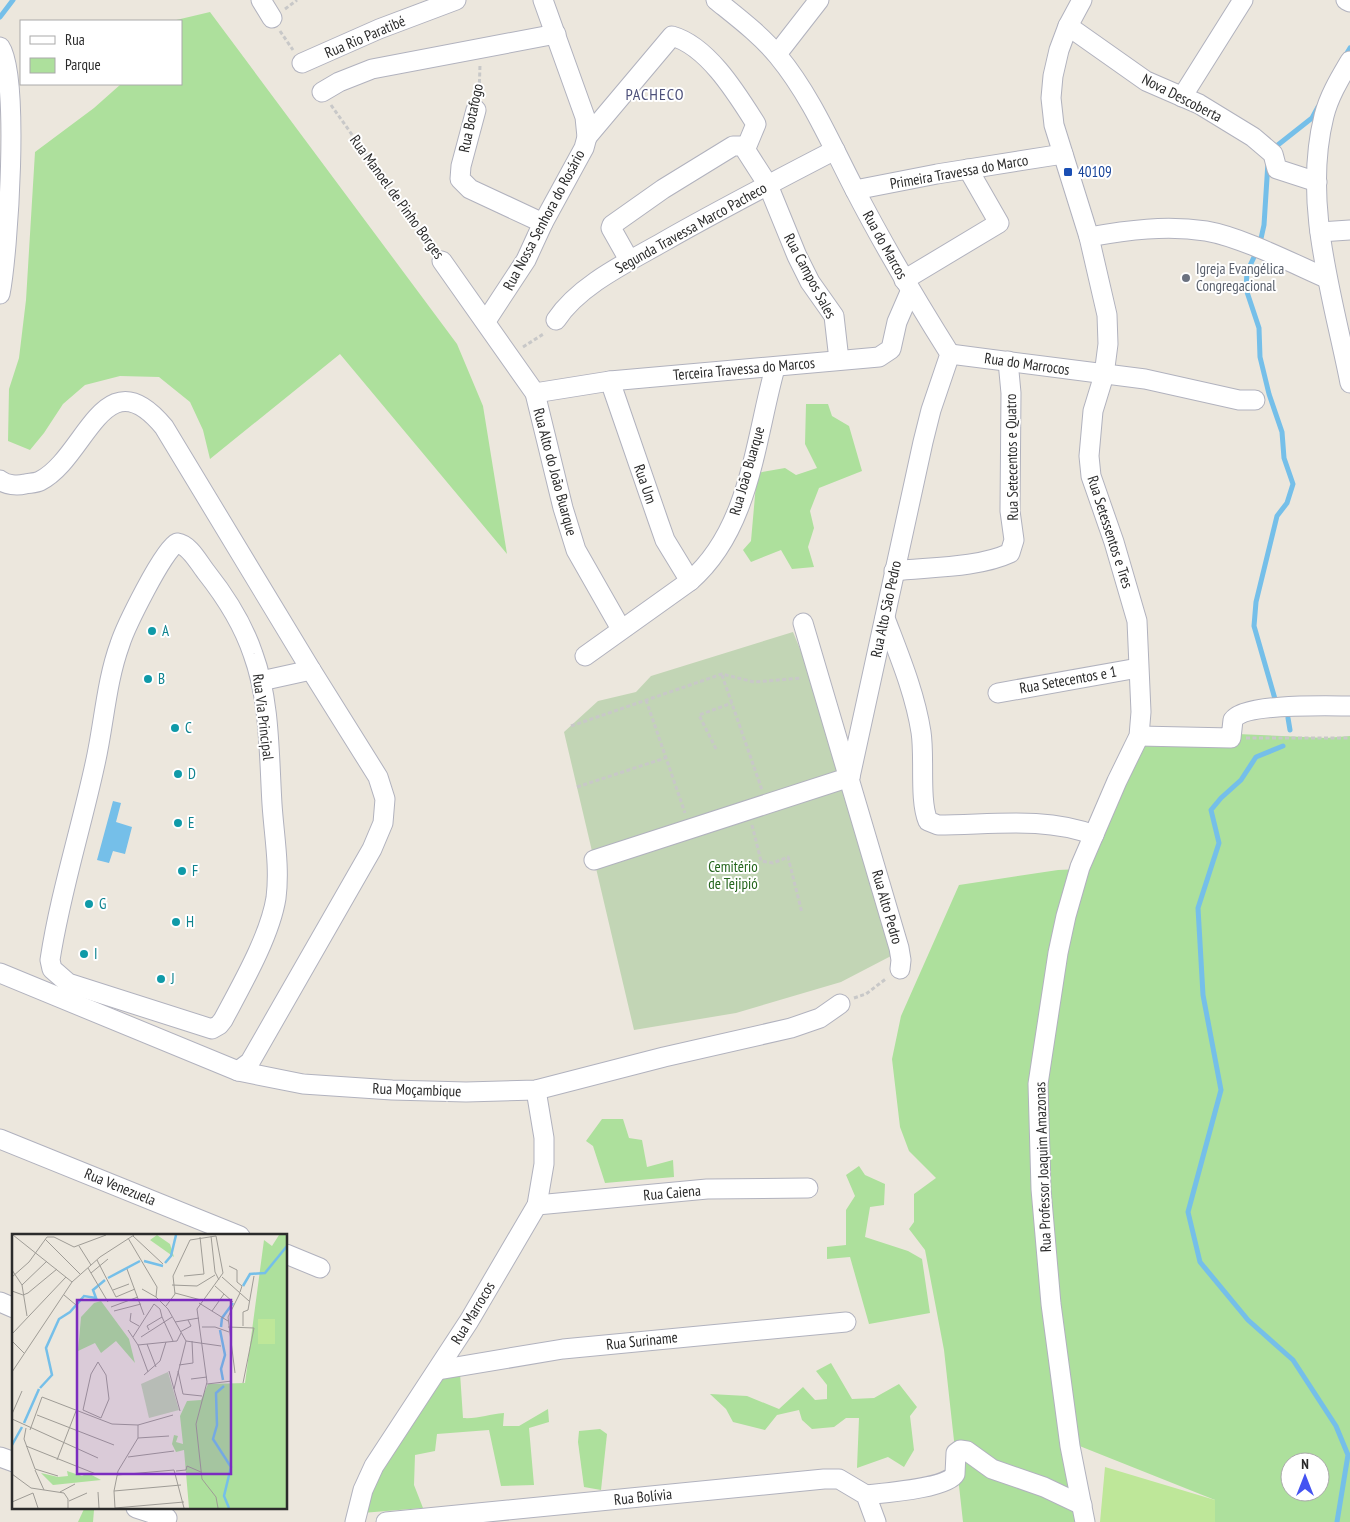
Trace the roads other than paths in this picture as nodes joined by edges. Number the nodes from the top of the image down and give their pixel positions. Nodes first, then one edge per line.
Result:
1 (261, 0) edge
2 (456, 0) edge
3 (544, 0) edge
4 (716, 0) edge
5 (819, 0) edge
6 (1082, 0) edge
7 (1243, 0) edge
8 (1346, 0) edge
9 (1350, 2) edge
10 (272, 18) road end
11 (1068, 26) junction
12 (556, 34) junction
13 (0, 48) edge
14 (777, 54) junction
15 (1350, 60) edge
16 (302, 63) road end
17 (322, 92) road end
18 (1182, 97) junction
19 (476, 110) road end
20 (586, 137) junction
21 (743, 146) junction
22 (835, 150) junction
23 (1063, 154) junction
24 (5, 157) edge
25 (968, 169) junction
26 (1317, 182) junction
27 (768, 185) junction
28 (855, 190) junction
29 (543, 223) junction
30 (1350, 230) edge
31 (1320, 232) junction
32 (1088, 237) junction
33 (629, 260) junction
34 (442, 261) road end
35 (1326, 278) junction
36 (907, 286) junction
37 (0, 294) edge
38 (556, 320) road end
39 (486, 322) junction
40 (950, 354) junction
41 (839, 360) junction
42 (1008, 361) junction
43 (775, 368) junction
44 (1104, 375) junction
45 (610, 382) junction
46 (1350, 383) edge
47 (535, 393) junction
48 (1255, 400) dead end
49 (0, 480) edge
50 (894, 571) junction
51 (690, 581) junction
52 (885, 618) junction
53 (803, 623) dead end
54 (622, 630) junction
55 (585, 656) dead end
56 (1138, 668) junction
57 (310, 670) junction
58 (269, 678) junction
59 (998, 693) dead end
60 (1350, 706) edge
61 (1139, 736) junction
62 (850, 777) junction
63 (1094, 835) junction
64 (594, 860) dead end
65 (900, 969) road end
66 (0, 973) edge
67 (840, 1004) road end
68 (244, 1067) junction
69 (536, 1090) junction
70 (0, 1139) edge
71 (808, 1188) dead end
72 (537, 1206) junction
73 (235, 1234) edge
74 (288, 1255) edge
75 (320, 1268) dead end
76 (0, 1302) edge
77 (12, 1307) edge
78 (846, 1322) dead end
79 (438, 1370) junction
80 (0, 1457) edge
81 (12, 1461) edge
82 (866, 1495) junction
83 (142, 1510) edge
84 (1084, 1514) edge
85 (167, 1518) dead end
86 (355, 1522) edge
87 (386, 1522) edge
88 (876, 1522) edge

1 - 10 street
2 - 16 street, Rua Rio Paratibé
3 - 12 street, Rua Nossa Senhora do Rosário
4 - 14 street
5 - 14 street
6 - 11 street, Rua Setessentos e Tres
7 - 18 street
8 - 9 street
11 - 18 street, Nova Descoberta
11 - 23 street, Rua Setessentos e Tres
12 - 17 street
12 - 20 street, Rua Nossa Senhora do Rosário
13 - 24 street
14 - 22 street, Rua do Marcos
15 - 26 street
18 - 26 street, Nova Descoberta
19 - 29 street, Rua Botafogo
20 - 21 street
20 - 29 street, Rua Nossa Senhora do Rosário
21 - 27 street, Rua Campos Sales
21 - 33 street
22 - 27 street, Segunda Travessa Marco Pacheco
22 - 28 street, Rua do Marcos
23 - 25 street, Primeira Travessa do Marco
23 - 32 street, Rua Setessentos e Tres
24 - 37 street
25 - 28 street, Primeira Travessa do Marco
25 - 36 street
26 - 31 street
27 - 33 street, Segunda Travessa Marco Pacheco
27 - 41 street, Rua Campos Sales
28 - 36 street, Rua do Marcos
29 - 39 street, Rua Nossa Senhora do Rosário
30 - 31 street
31 - 35 street
32 - 35 street
32 - 44 street, Rua Setessentos e Tres
33 - 38 street, Segunda Travessa Marco Pacheco
34 - 39 street, Rua Manoel de Pinho Borges
35 - 46 street
36 - 40 street, Rua do Marcos
36 - 41 street, Terceira Travessa do Marcos
39 - 47 street, Rua Manoel de Pinho Borges
40 - 42 street, Rua do Marrocos
40 - 50 street, Rua Alto São Pedro
41 - 43 street, Terceira Travessa do Marcos
42 - 44 street, Rua do Marrocos
42 - 50 street, Rua Setecentos e Quatro
43 - 45 street, Terceira Travessa do Marcos
43 - 51 street, Rua João Buarque
44 - 48 street, Rua do Marrocos
44 - 56 street, Rua Setessentos e Tres
45 - 47 street, Terceira Travessa do Marcos
45 - 51 street, Rua Um
47 - 54 street, Rua Alto do João Buarque
49 - 57 street
50 - 52 street, Rua Alto São Pedro
51 - 54 street, Rua João Buarque
52 - 62 street, Rua Alto São Pedro
52 - 63 street
53 - 62 street
54 - 55 street, Rua João Buarque
56 - 59 street, Rua Setecentos e 1
56 - 61 street, Rua Setessentos e Tres
57 - 58 street
57 - 68 street
58 - 58 street, Rua Via Principal
60 - 61 street
61 - 63 street, Rua Professor Joaquim Amazonas
62 - 64 street
62 - 65 street, Rua Alto Pedro
63 - 84 street, Rua Professor Joaquim Amazonas
66 - 68 street, Rua Moçambique
67 - 69 street, Rua Moçambique
68 - 69 street, Rua Moçambique
69 - 72 street, Rua Marrocos
70 - 73 street, Rua Venezuela
71 - 72 street, Rua Caiena
72 - 79 street, Rua Marrocos
74 - 75 street
76 - 77 street
78 - 79 street, Rua Suriname
79 - 86 street, Rua Marrocos
80 - 81 street
82 - 84 street
82 - 87 street, Rua Bolívia
82 - 88 street
83 - 85 street

